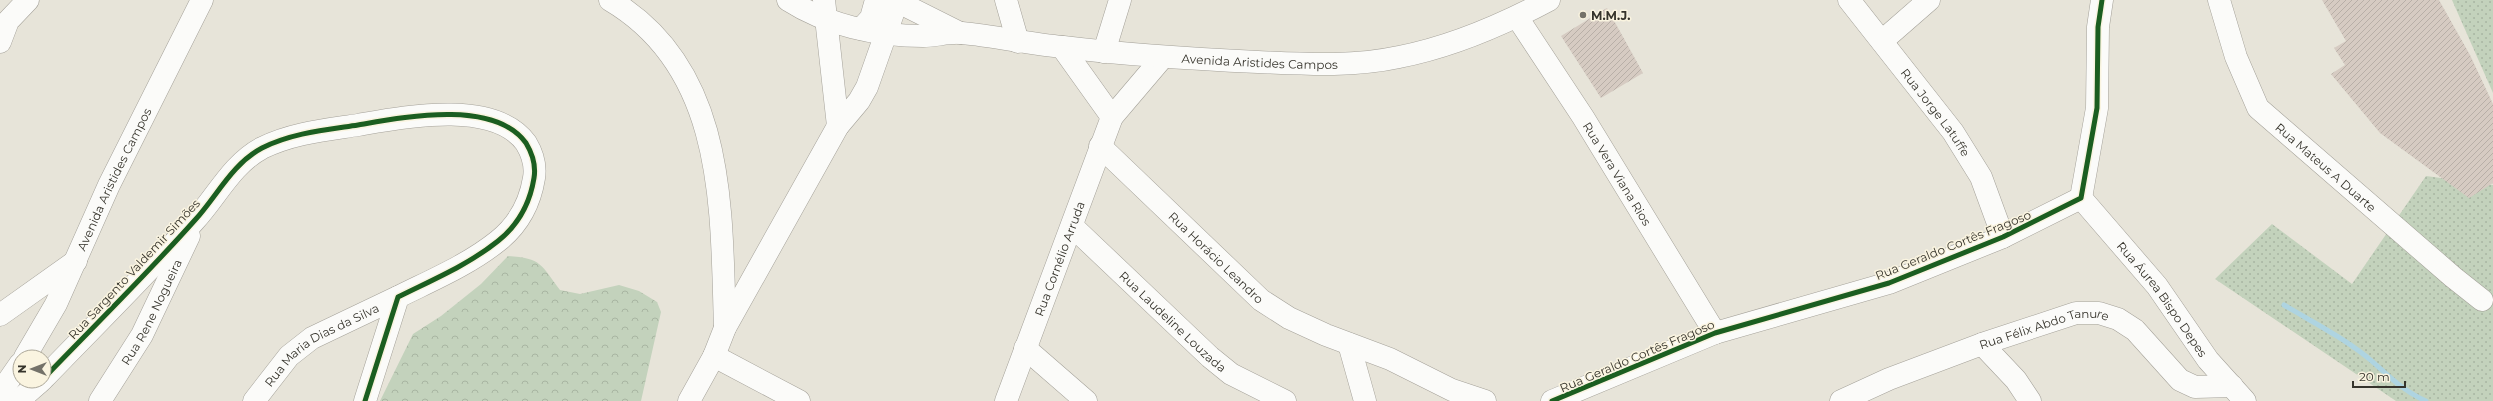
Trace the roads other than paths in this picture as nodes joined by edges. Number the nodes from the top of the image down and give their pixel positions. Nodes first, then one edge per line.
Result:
1 (28, 0) edge
2 (202, 0) edge
3 (610, 0) edge
4 (788, 0) edge
5 (1006, 0) edge
6 (1548, 0) edge
7 (1849, 0) edge
8 (1929, 0) edge
9 (2102, 0) edge
10 (2219, 0) edge
11 (889, 1) edge
12 (1117, 4) edge
13 (825, 10) edge
14 (4, 16) edge
15 (1517, 17) junction
16 (861, 29) junction
17 (888, 32) junction
18 (960, 33) junction
19 (1882, 41) junction
20 (0, 42) edge
21 (1018, 42) junction
22 (1062, 47) junction
23 (1104, 52) junction
24 (1163, 57) junction
25 (1112, 117) junction
26 (838, 126) junction
27 (1100, 146) junction
28 (2081, 198) junction
29 (197, 219) junction
30 (1072, 226) junction
31 (2003, 237) junction
32 (76, 261) junction
33 (398, 297) junction
34 (2482, 300) dead end
35 (0, 315) edge
36 (725, 328) junction
37 (1715, 333) junction
38 (1349, 344) junction
39 (1982, 344) junction
40 (1025, 348) junction
41 (30, 349) edge
42 (714, 356) junction
43 (52, 370) edge
44 (12, 376) edge
45 (32, 389) edge
46 (0, 393) edge
47 (2238, 394) edge
48 (18, 401) edge
49 (100, 401) edge
50 (254, 401) edge
51 (365, 401) edge
52 (688, 401) edge
53 (799, 401) edge
54 (1006, 401) edge
55 (1086, 401) edge
56 (1285, 401) edge
57 (1365, 401) edge
58 (1486, 401) edge
59 (1552, 401) edge
60 (1841, 401) edge
61 (2030, 401) edge

1 - 14 main road
2 - 32 main road, Avenida Aristides Campos
3 - 36 main road
4 - 13 main road, Avenida Aristides Campos
5 - 21 main road
6 - 15 main road, Avenida Aristides Campos
7 - 19 main road, Rua Jorge Latuffe
8 - 19 main road
9 - 28 main road
10 - 34 main road, Rua Mateus A Duarte
11 - 16 main road
11 - 17 main road
11 - 18 main road, Avenida Aristides Campos
12 - 23 main road
13 - 16 main road, Avenida Aristides Campos
13 - 26 main road
14 - 20 main road
15 - 24 main road, Avenida Aristides Campos
15 - 37 main road, Rua Vera Viana Rios
16 - 17 main road, Avenida Aristides Campos
17 - 18 main road, Avenida Aristides Campos
17 - 26 main road
18 - 21 main road, Avenida Aristides Campos
19 - 31 main road, Rua Jorge Latuffe
21 - 22 main road, Avenida Aristides Campos
22 - 23 main road, Avenida Aristides Campos
22 - 25 main road
23 - 24 main road, Avenida Aristides Campos
24 - 25 main road, Rua Cornélio Arruda
25 - 27 main road, Rua Cornélio Arruda
26 - 36 main road
27 - 30 main road, Rua Cornélio Arruda
27 - 38 main road, Rua Horácio Leandro
28 - 31 main road, Rua Geraldo Cortês Fragoso
28 - 47 main road, Rua Áurea Bispo Depes
29 - 33 main road, Rua Sargento Valdemir Simões
29 - 43 main road, Rua Sargento Valdemir Simões
29 - 49 main road, Rua Rene Nogueira
30 - 40 main road, Rua Cornélio Arruda
30 - 56 main road, Rua Laudeline Louzada
31 - 37 main road, Rua Geraldo Cortês Fragoso
32 - 35 main road
32 - 41 main road, Avenida Aristides Campos
33 - 50 main road, Rua Maria Dias da Silva
33 - 51 main road
36 - 42 main road
37 - 59 main road, Rua Geraldo Cortês Fragoso
38 - 57 main road
38 - 58 main road
39 - 47 main road, Rua Félix Abdo Tanure
39 - 60 main road, Rua Félix Abdo Tanure
39 - 61 main road
40 - 54 main road, Rua Cornélio Arruda
40 - 55 main road
42 - 52 main road
42 - 53 main road
44 - 46 main road
45 - 48 main road

